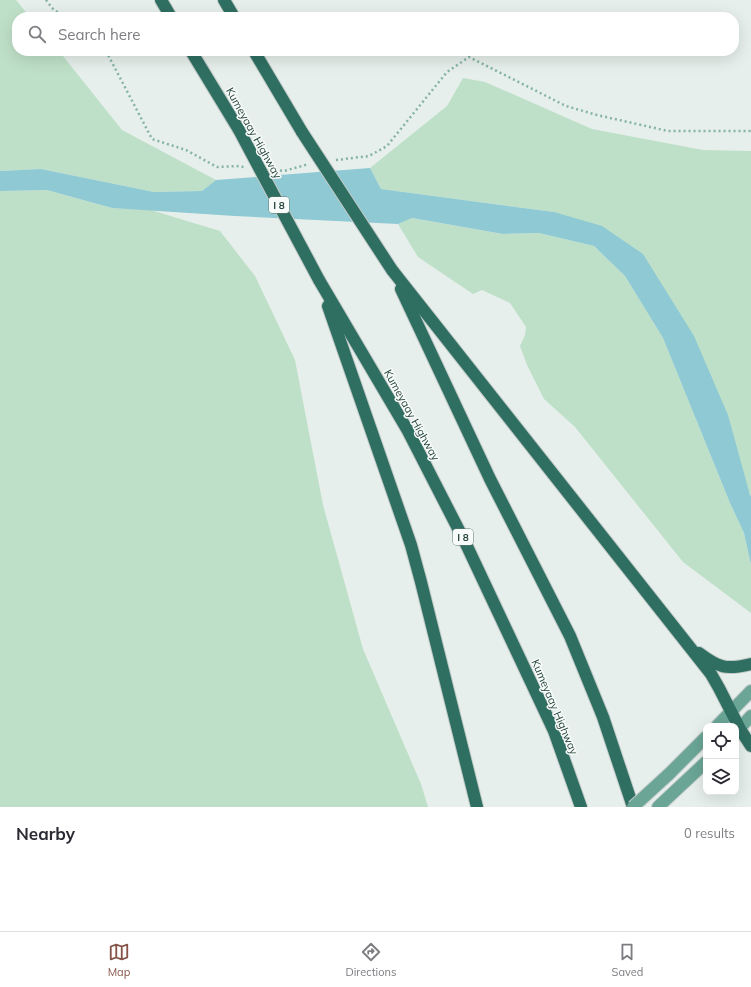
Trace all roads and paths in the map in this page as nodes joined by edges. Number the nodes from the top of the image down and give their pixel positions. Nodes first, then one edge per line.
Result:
1 (46, 0) edge
2 (160, 0) edge
3 (224, 0) edge
4 (57, 12) edge
5 (168, 12) edge
6 (231, 12) edge
7 (109, 56) edge
8 (194, 56) edge
9 (257, 56) edge
10 (751, 132) edge
11 (333, 161) dead end
12 (311, 164) dead end
13 (249, 167) dead end
14 (270, 169) dead end
15 (392, 270) junction
16 (318, 280) junction
17 (687, 643) junction
18 (751, 664) edge
19 (751, 691) edge
20 (731, 712) junction
21 (751, 716) edge
22 (720, 723) edge
23 (735, 723) edge
24 (739, 730) edge
25 (739, 732) edge
26 (703, 740) edge
27 (751, 746) edge
28 (703, 765) edge
29 (477, 807) edge
30 (581, 807) edge
31 (633, 807) edge
32 (658, 807) edge

1 - 4 path
2 - 5 highway
3 - 6 highway
7 - 13 path
8 - 16 highway, Kumeyaay Highway / I 8, bridge
9 - 15 highway, bridge
10 - 11 path
12 - 14 path
15 - 17 highway
15 - 31 highway
16 - 29 highway
16 - 30 highway, Kumeyaay Highway / I 8
17 - 18 highway
17 - 20 highway
19 - 20 main road
20 - 22 main road
20 - 23 highway
21 - 24 main road
25 - 27 highway
26 - 31 main road, bridge
28 - 32 main road

